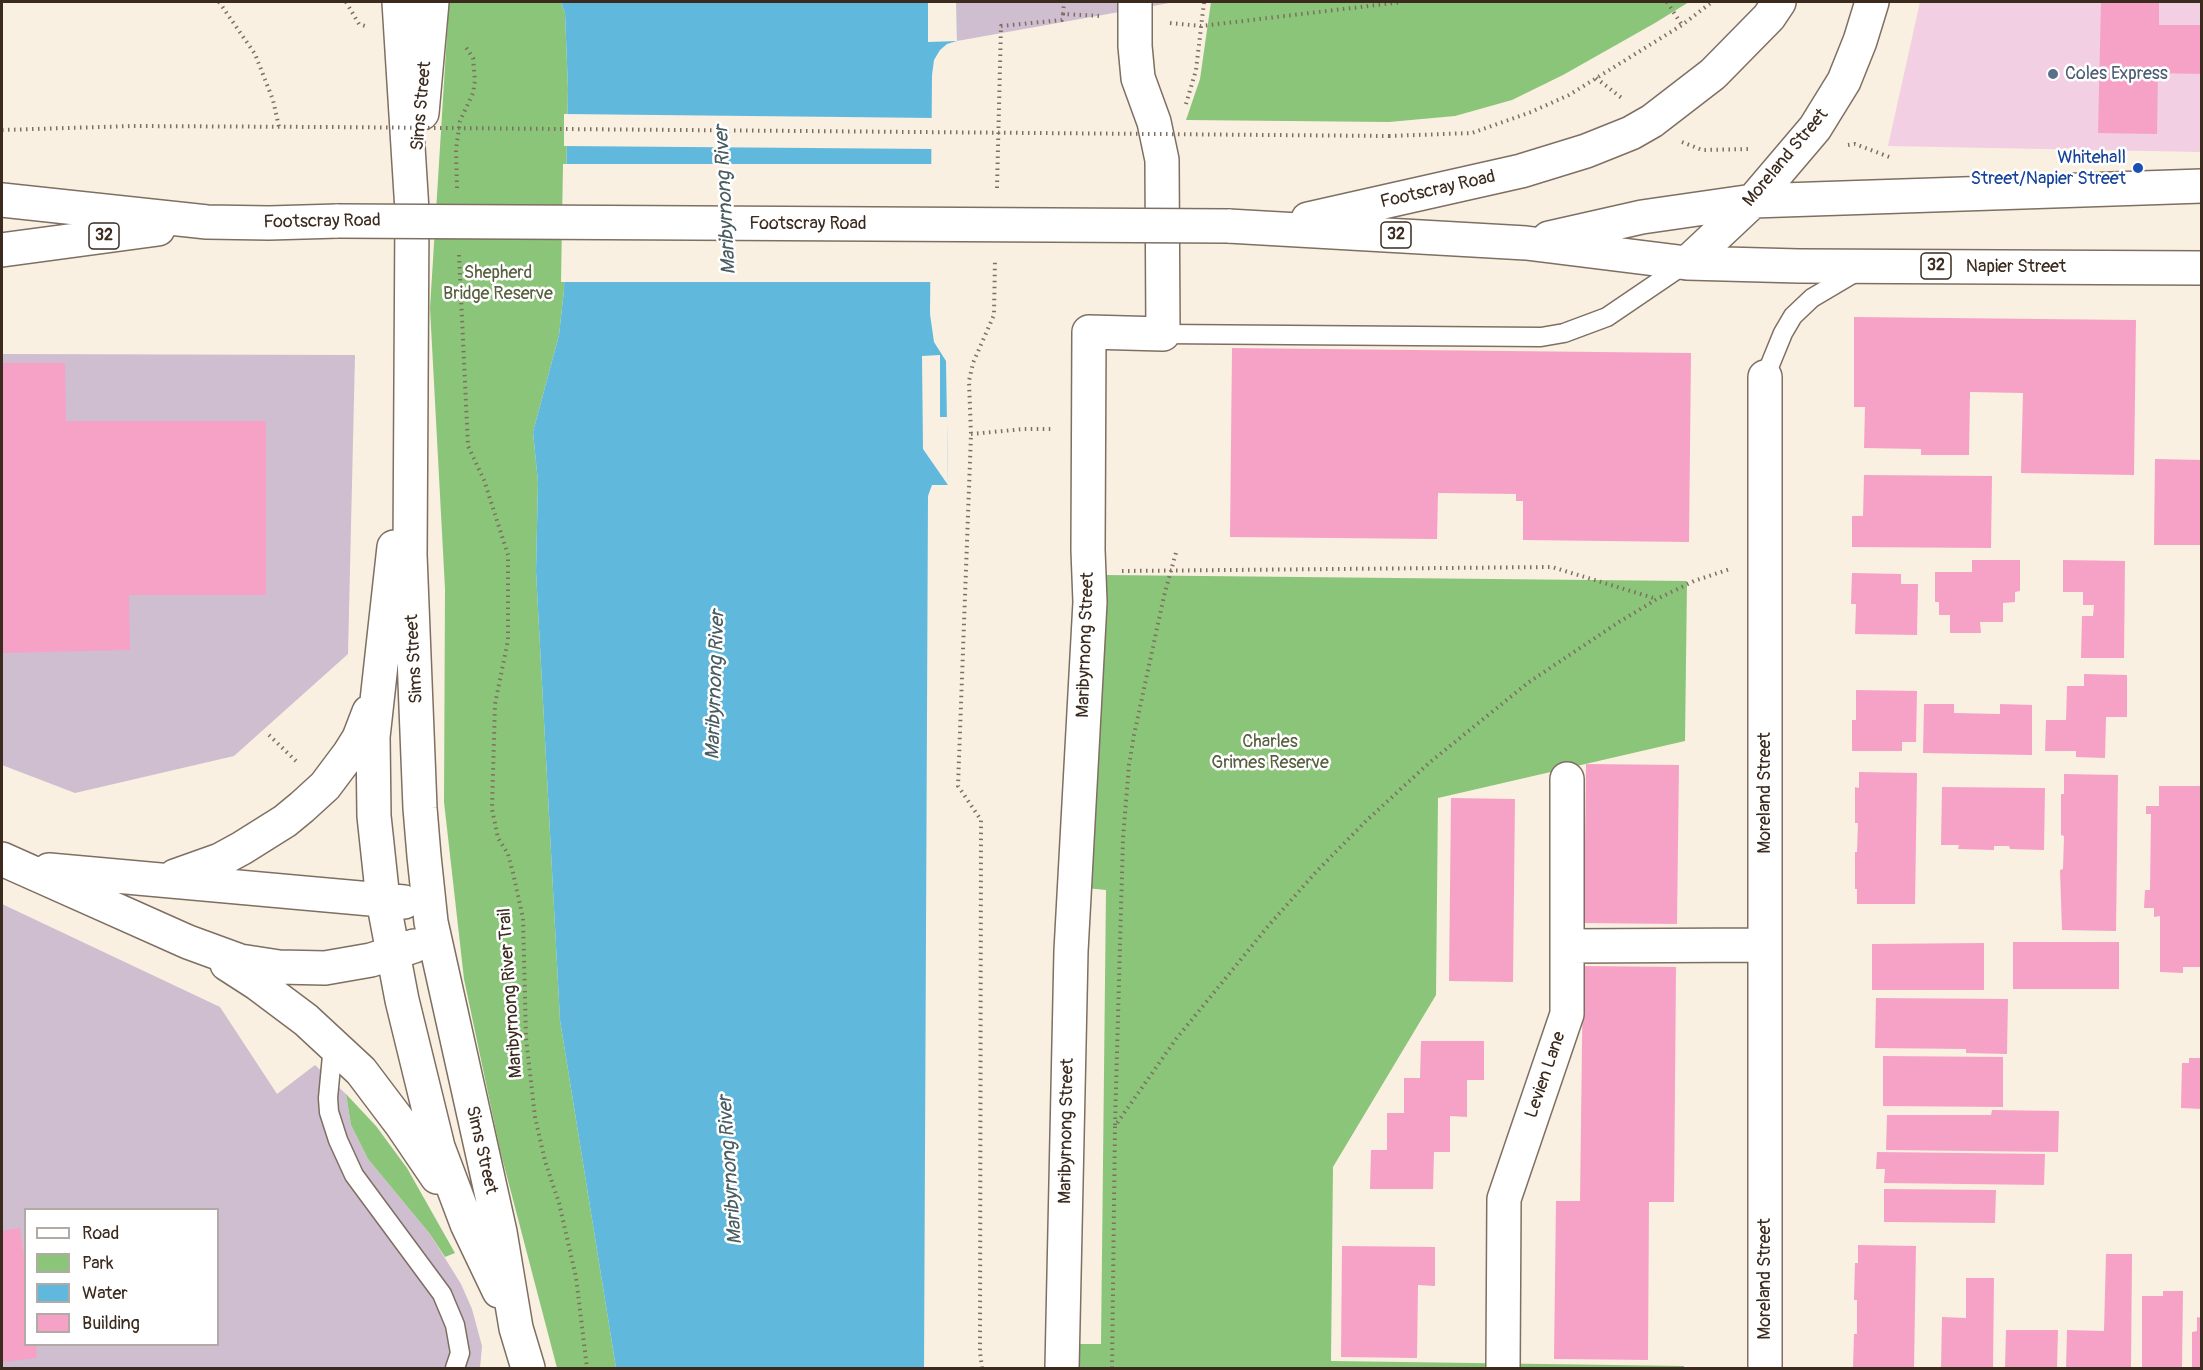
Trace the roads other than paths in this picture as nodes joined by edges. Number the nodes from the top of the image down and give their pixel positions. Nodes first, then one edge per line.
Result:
1 (399, 2) edge
2 (432, 2) edge
3 (1779, 2) edge
4 (1872, 2) edge
5 (1135, 10) edge
6 (415, 37) junction
7 (2202, 186) edge
8 (2, 200) edge
9 (1753, 201) junction
10 (207, 222) junction
11 (1265, 228) junction
12 (1526, 243) junction
13 (2, 250) edge
14 (1687, 263) junction
15 (1869, 266) junction
16 (2202, 268) edge
17 (1172, 334) junction
18 (1766, 377) joint
19 (410, 413) junction
20 (377, 688) junction
21 (1567, 778) dead end
22 (13, 864) edge
23 (158, 880) junction
24 (383, 900) junction
25 (429, 905) junction
26 (435, 938) junction
27 (188, 942) junction
28 (1765, 945) junction
29 (1567, 946) junction
30 (392, 954) junction
31 (333, 1045) junction
32 (467, 1224) junction
33 (516, 1328) junction
34 (455, 1368) edge
35 (528, 1368) edge
36 (1062, 1368) edge
37 (1503, 1368) edge
38 (1765, 1368) edge

1 - 6 street, Sims Street
2 - 6 street, Sims Street
3 - 11 street, Footscray Road
4 - 9 street, Moreland Street
5 - 17 street
6 - 19 street, Sims Street
7 - 9 street, 32
8 - 10 street, Footscray Road / 32
9 - 12 street, Footscray Road / 32
9 - 14 street, Moreland Street
10 - 11 street, Footscray Road / 32, bridge
10 - 13 street, Footscray Road / 32
11 - 12 street, Footscray Road / 32
12 - 14 street, Footscray Road / 32
14 - 15 street, Napier Street / 32
14 - 17 lane
15 - 16 street, Napier Street / 32
15 - 18 lane, Moreland Street
17 - 36 street, Maribyrnong Street
18 - 28 street, Moreland Street
19 - 20 street, Sims Street
19 - 25 street, Sims Street
20 - 23 street
20 - 24 street, Sims Street
21 - 29 street, Levien Lane
22 - 23 street
22 - 27 street
23 - 24 street
24 - 25 street
24 - 30 street, Sims Street
25 - 26 street, Sims Street
26 - 30 street
26 - 33 street, Sims Street
27 - 30 street
27 - 31 street
28 - 29 street
28 - 38 street, Moreland Street
29 - 37 street, Levien Lane
30 - 32 street, Sims Street
31 - 32 street
31 - 34 lane
32 - 33 street, Sims Street
33 - 35 street, Sims Street

